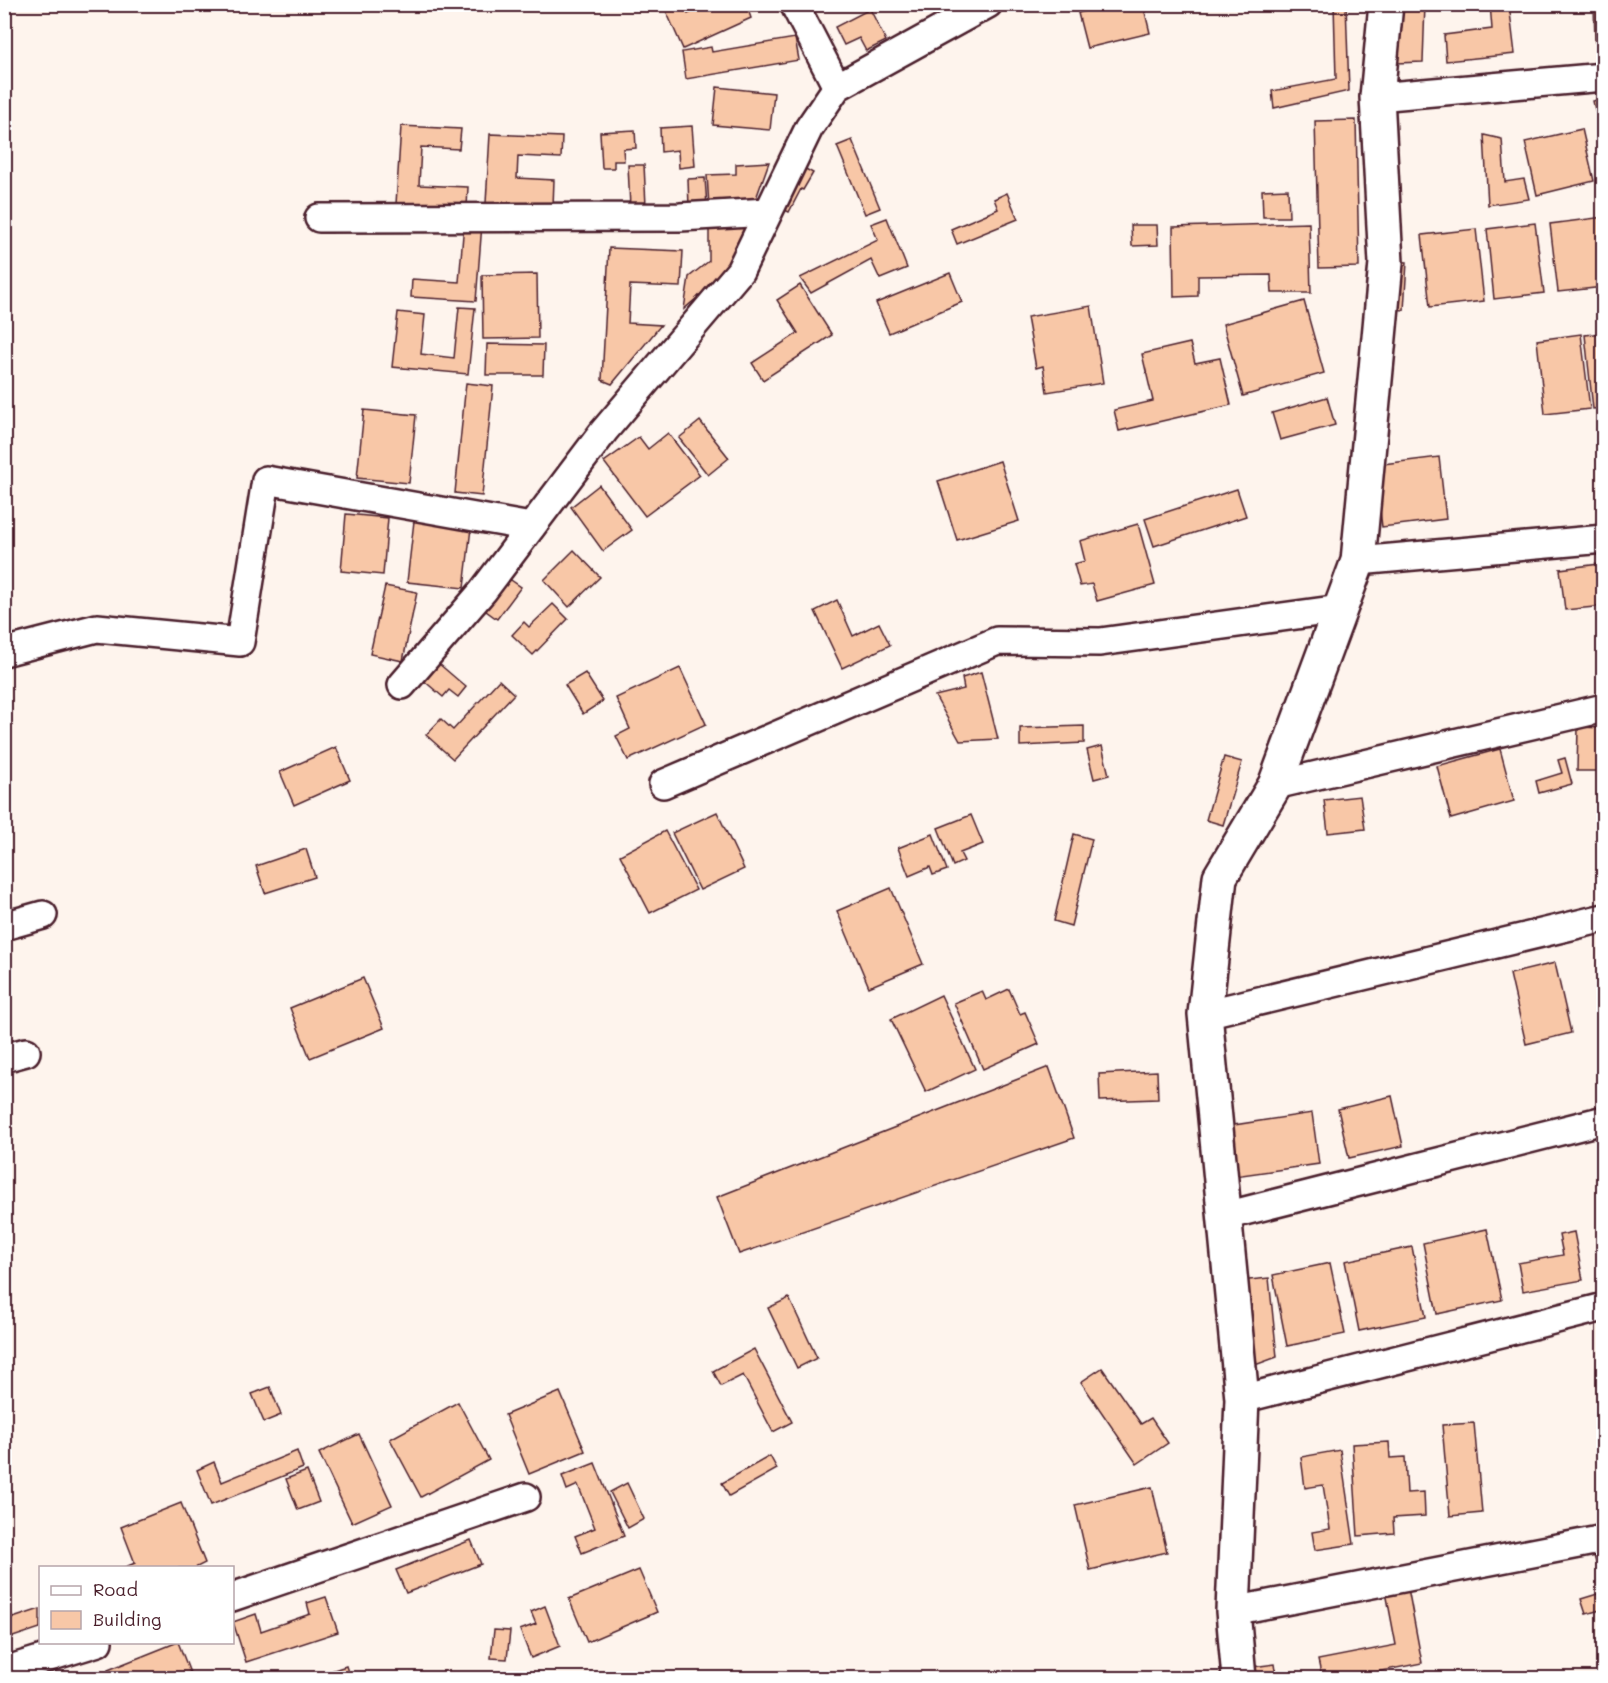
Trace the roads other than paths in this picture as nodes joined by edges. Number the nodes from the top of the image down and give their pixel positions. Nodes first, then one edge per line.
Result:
1 (794, 4) edge
2 (987, 4) edge
3 (1386, 4) edge
4 (1604, 77) edge
5 (837, 87) junction
6 (1377, 97) junction
7 (768, 212) junction
8 (319, 218) dead end
9 (531, 527) junction
10 (1604, 539) edge
11 (1358, 561) junction
12 (1340, 609) junction
13 (4, 652) edge
14 (402, 685) dead end
15 (1604, 708) edge
16 (663, 784) dead end
17 (1275, 785) junction
18 (43, 915) dead end
19 (1604, 918) edge
20 (4, 926) edge
21 (1205, 1014) junction
22 (1604, 1120) edge
23 (1225, 1216) junction
24 (1604, 1307) edge
25 (1242, 1399) junction
26 (526, 1497) dead end
27 (1604, 1539) edge
28 (234, 1596) edge
29 (1233, 1611) junction
30 (92, 1644) edge
31 (4, 1671) edge
32 (1239, 1678) edge

1 - 5 street
2 - 5 street
3 - 6 street
4 - 6 street
5 - 7 street
6 - 11 street
7 - 8 street
7 - 9 street
9 - 13 street
9 - 14 street
10 - 11 street
11 - 12 street
12 - 16 street
12 - 17 street
15 - 17 street
17 - 21 street
18 - 20 street
19 - 21 street
21 - 23 street
22 - 23 street
23 - 25 street
24 - 25 street
25 - 29 street
26 - 28 street
27 - 29 street
29 - 32 street
30 - 31 street

